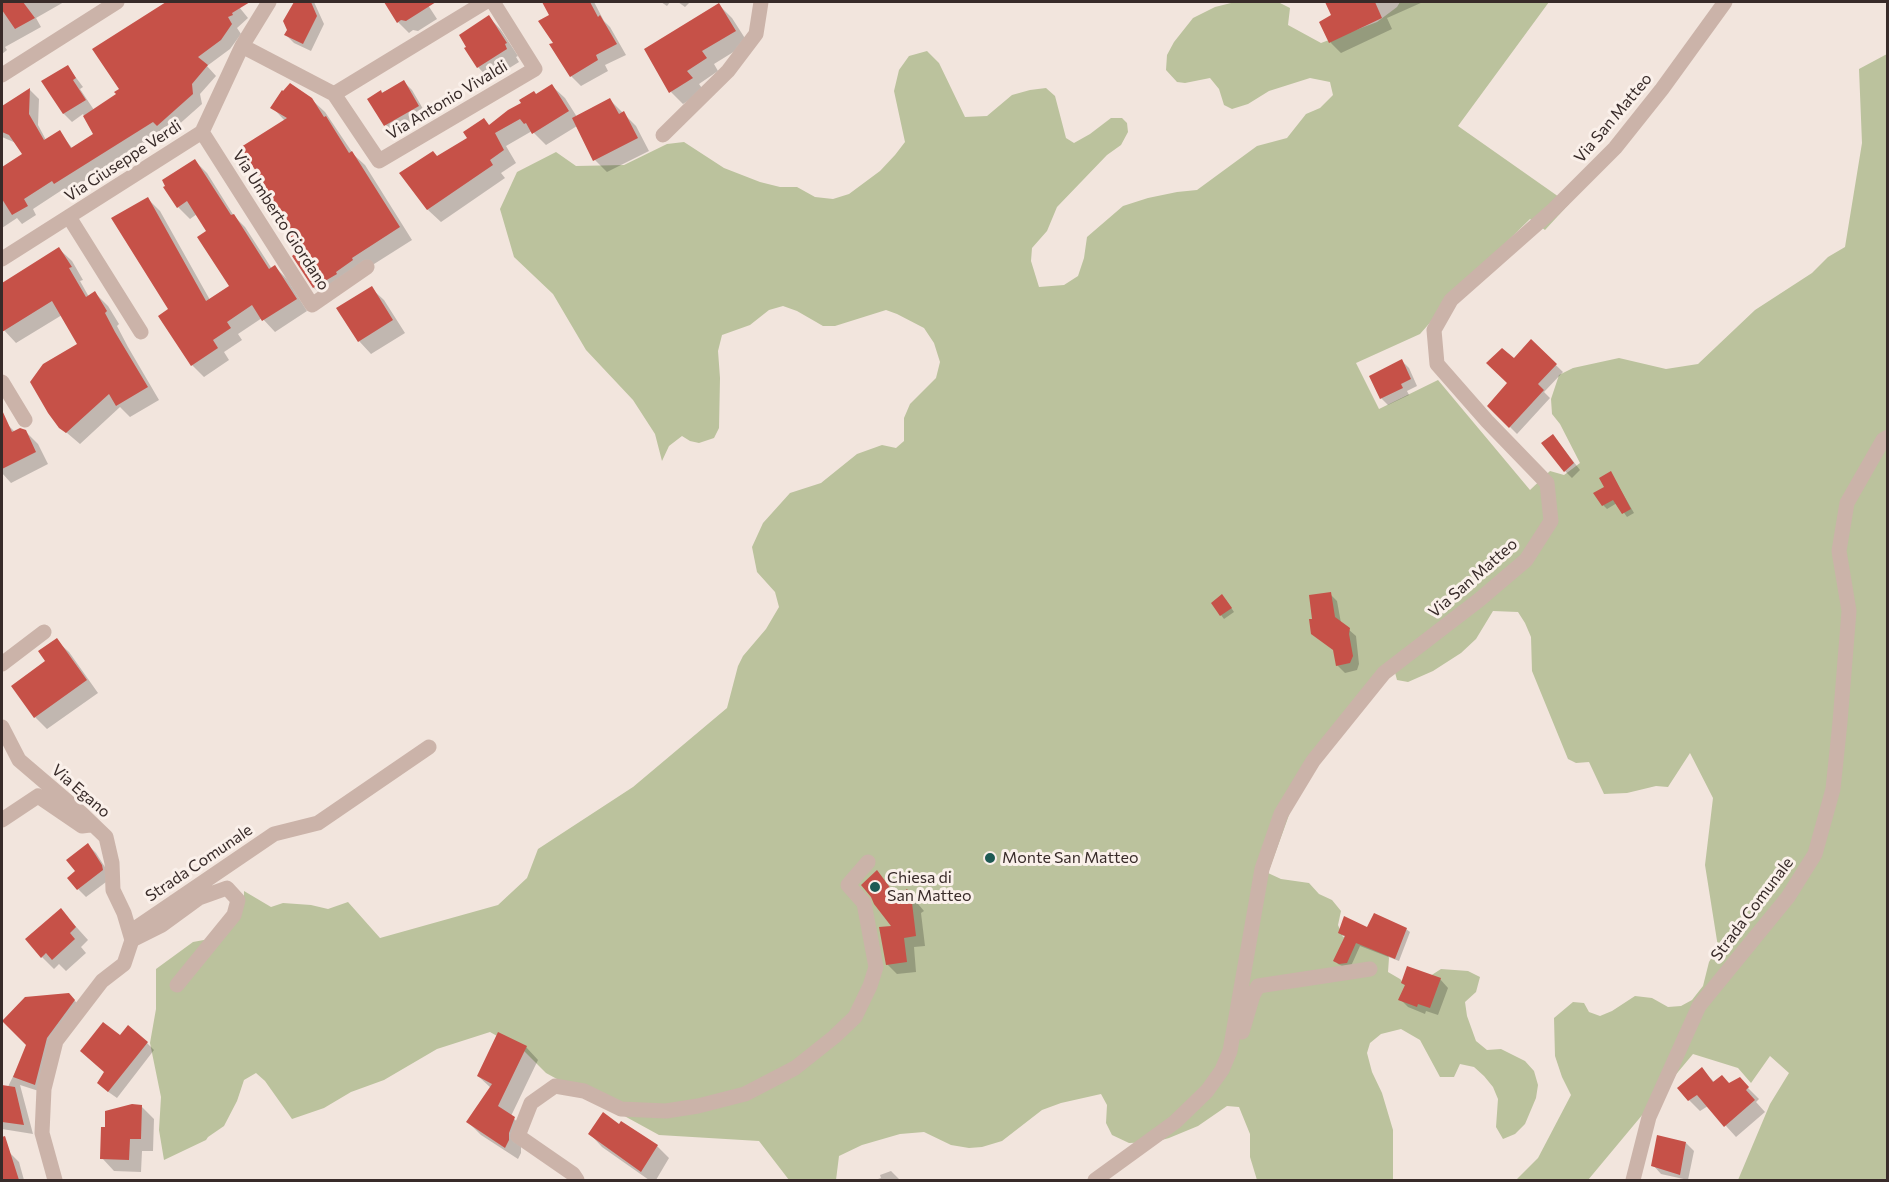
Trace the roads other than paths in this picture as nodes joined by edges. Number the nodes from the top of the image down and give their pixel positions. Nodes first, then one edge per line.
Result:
1 (117, 2) edge
2 (268, 2) edge
3 (485, 2) edge
4 (493, 2) edge
5 (761, 2) edge
6 (1725, 2) edge
7 (242, 46) junction
8 (2, 75) edge
9 (334, 94) junction
10 (202, 132) junction
11 (663, 135) dead end
12 (69, 217) junction
13 (2, 259) edge
14 (367, 267) dead end
15 (141, 332) dead end
16 (2, 382) edge
17 (26, 420) dead end
18 (1887, 436) edge
19 (45, 632) dead end
20 (2, 664) edge
21 (2, 727) edge
22 (429, 747) dead end
23 (2, 820) edge
24 (93, 824) junction
25 (868, 862) dead end
26 (131, 936) junction
27 (1370, 969) dead end
28 (177, 985) dead end
29 (1230, 1051) junction
30 (55, 1180) edge
31 (577, 1180) edge
32 (1095, 1180) edge
33 (1633, 1180) edge

1 - 8 street
2 - 7 street, Via Giuseppe Verdi
3 - 9 street
4 - 9 street, Via Antonio Vivaldi
5 - 11 street
6 - 29 street, Via San Matteo
7 - 9 street, Via Antonio Vivaldi
7 - 10 street, Via Giuseppe Verdi
10 - 12 street, Via Giuseppe Verdi
10 - 14 street, Via Umberto Giordano
12 - 13 street, Via Giuseppe Verdi
12 - 15 street
16 - 17 street
18 - 33 street, Strada Comunale
19 - 20 street
21 - 24 street, Via Egano
22 - 26 street, Strada Comunale
23 - 24 street
24 - 26 street, Via Egano
25 - 31 street
26 - 28 street
26 - 30 street
27 - 29 street
29 - 32 street, Via San Matteo

